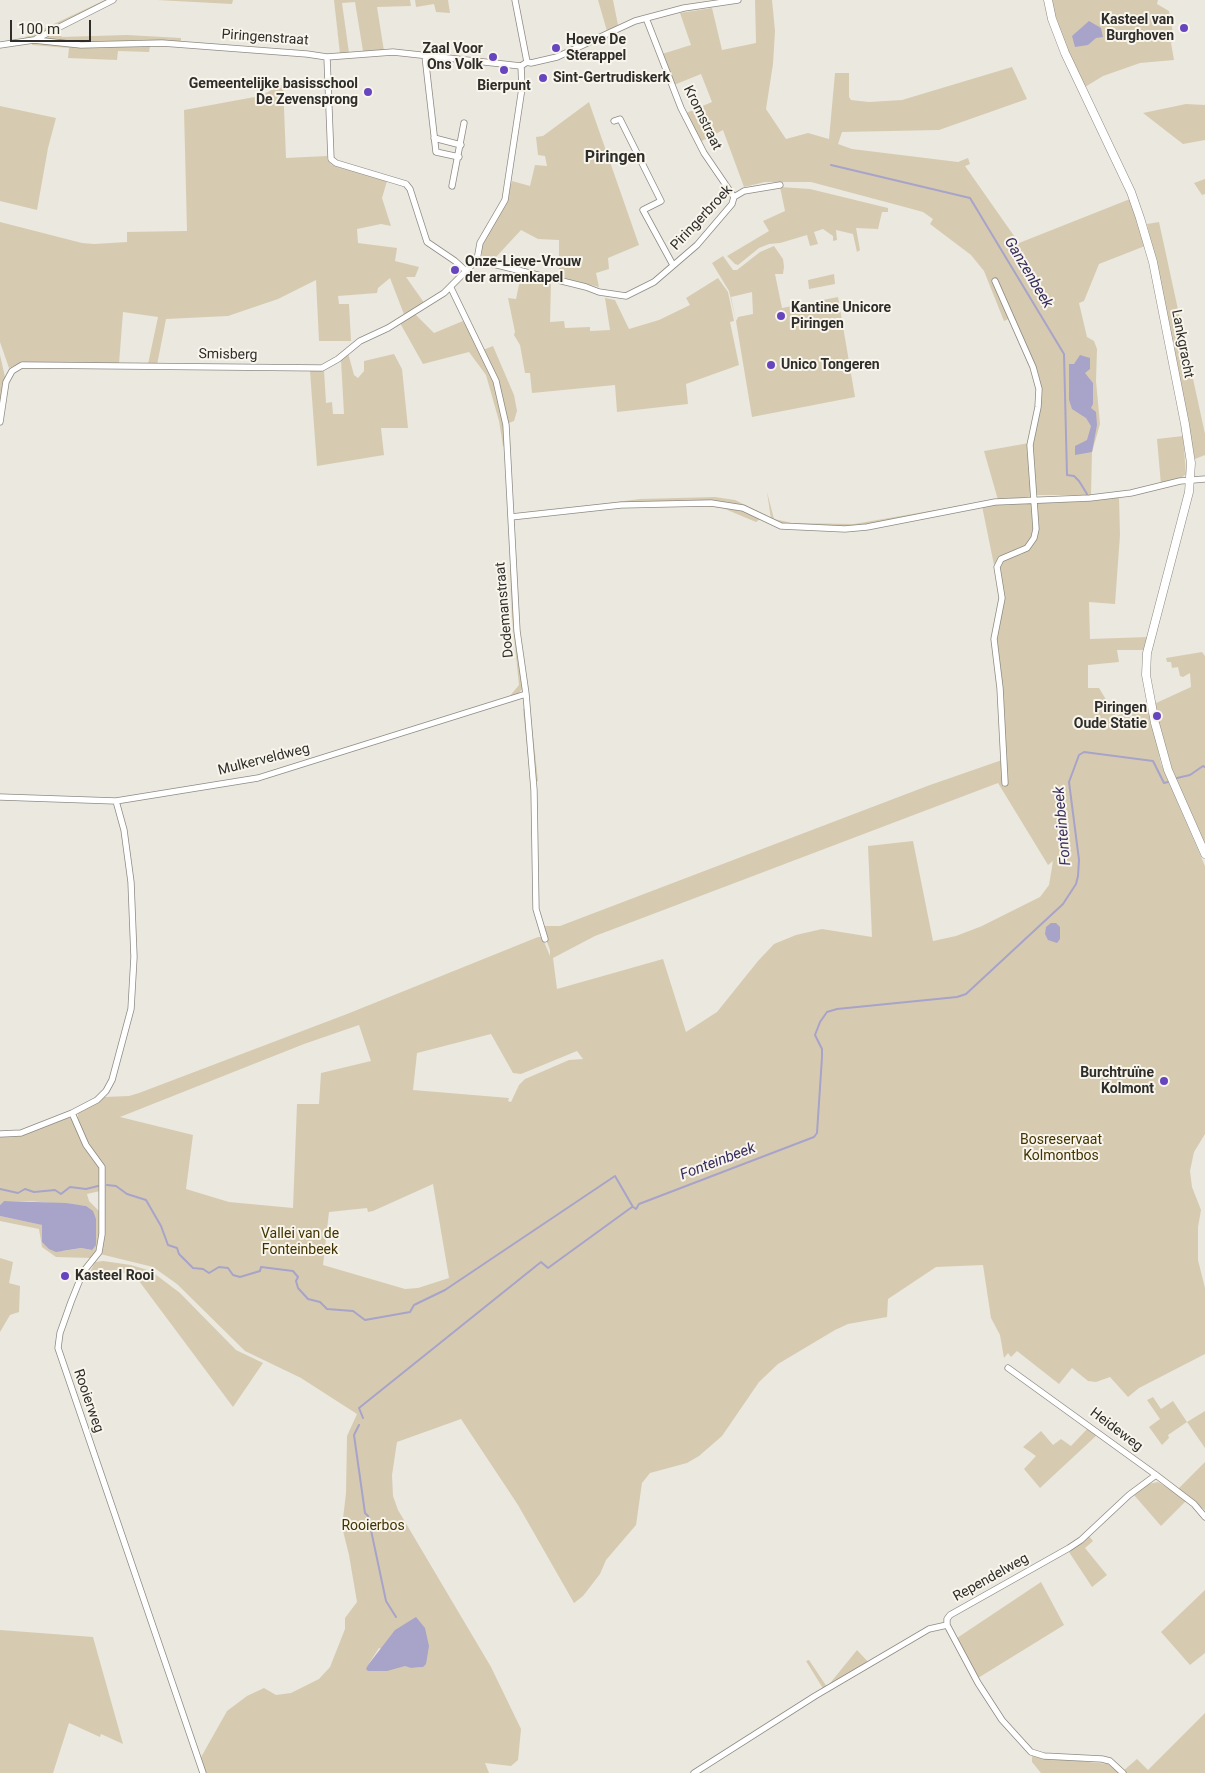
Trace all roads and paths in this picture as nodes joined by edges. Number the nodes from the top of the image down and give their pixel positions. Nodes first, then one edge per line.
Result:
1 (113, 0) edge
2 (515, 0) edge
3 (738, 0) edge
4 (1048, 0) edge
5 (646, 18) junction
6 (34, 40) junction
7 (0, 45) edge
8 (425, 56) junction
9 (327, 57) junction
10 (527, 62) junction
11 (520, 66) junction
12 (614, 121) dead end
13 (464, 123) dead end
14 (434, 138) junction
15 (461, 145) junction
16 (459, 158) junction
17 (780, 185) dead end
18 (452, 186) dead end
19 (734, 197) junction
20 (477, 260) junction
21 (674, 265) junction
22 (466, 271) junction
23 (995, 280) dead end
24 (451, 288) junction
25 (0, 422) edge
26 (1205, 479) edge
27 (1191, 480) junction
28 (1034, 500) junction
29 (511, 517) junction
30 (526, 694) junction
31 (1005, 783) dead end
32 (0, 797) edge
33 (116, 801) junction
34 (1205, 854) edge
35 (545, 939) dead end
36 (72, 1113) junction
37 (0, 1134) edge
38 (1008, 1368) dead end
39 (1156, 1476) junction
40 (1205, 1517) edge
41 (947, 1625) junction
42 (203, 1773) edge
43 (694, 1773) edge
44 (1123, 1773) edge

1 - 6 street
2 - 10 street
3 - 5 street
4 - 27 street, Lankgracht
5 - 10 street
5 - 19 street, Kromstraat
6 - 7 street, Piringenstraat
6 - 9 street, Piringenstraat
8 - 9 street, Piringenstraat
8 - 11 street, Piringenstraat
8 - 14 street
9 - 22 street
10 - 11 street
11 - 20 street
12 - 21 street
13 - 15 street
14 - 15 street
14 - 16 street
15 - 16 street
16 - 18 street
17 - 19 street, Piringerbroek
19 - 21 street, Piringerbroek
20 - 21 street, Piringerbroek
20 - 22 street, Smisberg
22 - 24 street, Smisberg
23 - 28 street
24 - 25 street, Smisberg
24 - 29 street, Dodemanstraat
26 - 27 street
27 - 28 street
27 - 34 street, Lankgracht
28 - 29 street
28 - 31 street
29 - 30 street, Dodemanstraat
30 - 33 street, Mulkerveldweg
30 - 35 street, Dodemanstraat
32 - 33 street, Mulkerveldweg
33 - 36 street
36 - 37 street
36 - 42 street, Rooierweg
38 - 39 street, Heideweg
39 - 40 street, Heideweg
39 - 41 street, Rependelweg
41 - 43 street
41 - 44 street

